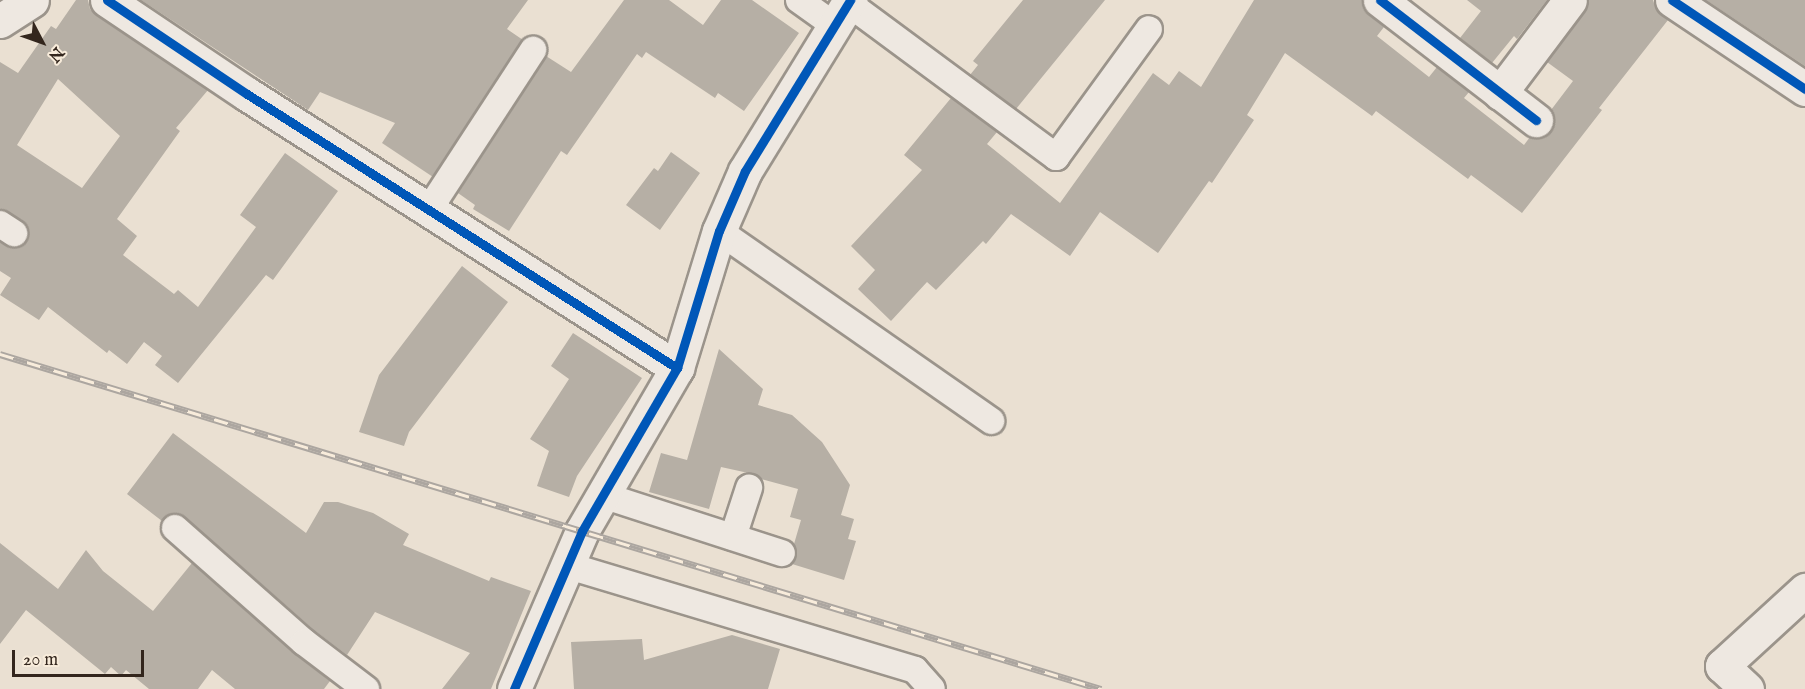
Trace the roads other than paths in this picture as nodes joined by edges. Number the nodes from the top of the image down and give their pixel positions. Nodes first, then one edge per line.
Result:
1 (32, 0) edge
2 (107, 0) edge
3 (799, 0) edge
4 (1380, 0) edge
5 (1570, 0) edge
6 (1672, 0) edge
7 (844, 10) edge
8 (0, 21) edge
9 (1149, 30) dead end
10 (534, 50) dead end
11 (1805, 89) edge
12 (1500, 93) junction
13 (1536, 120) dead end
14 (430, 208) junction
15 (719, 231) junction
16 (677, 368) junction
17 (991, 420) dead end
18 (749, 488) dead end
19 (602, 495) junction
20 (175, 528) dead end
21 (734, 537) junction
22 (782, 553) dead end
23 (569, 566) junction
24 (1805, 590) edge
25 (366, 689) edge
26 (514, 689) edge
27 (932, 689) edge
28 (1747, 689) edge

1 - 8 street
2 - 14 street
3 - 7 lane
4 - 12 street
5 - 12 street
6 - 11 street
7 - 9 lane
7 - 15 street
10 - 14 lane
12 - 13 street
14 - 16 street
15 - 16 street
15 - 17 lane
16 - 19 street
18 - 21 lane
19 - 21 lane
19 - 23 street
20 - 25 lane
21 - 22 lane
23 - 26 street
23 - 27 lane
24 - 28 street

